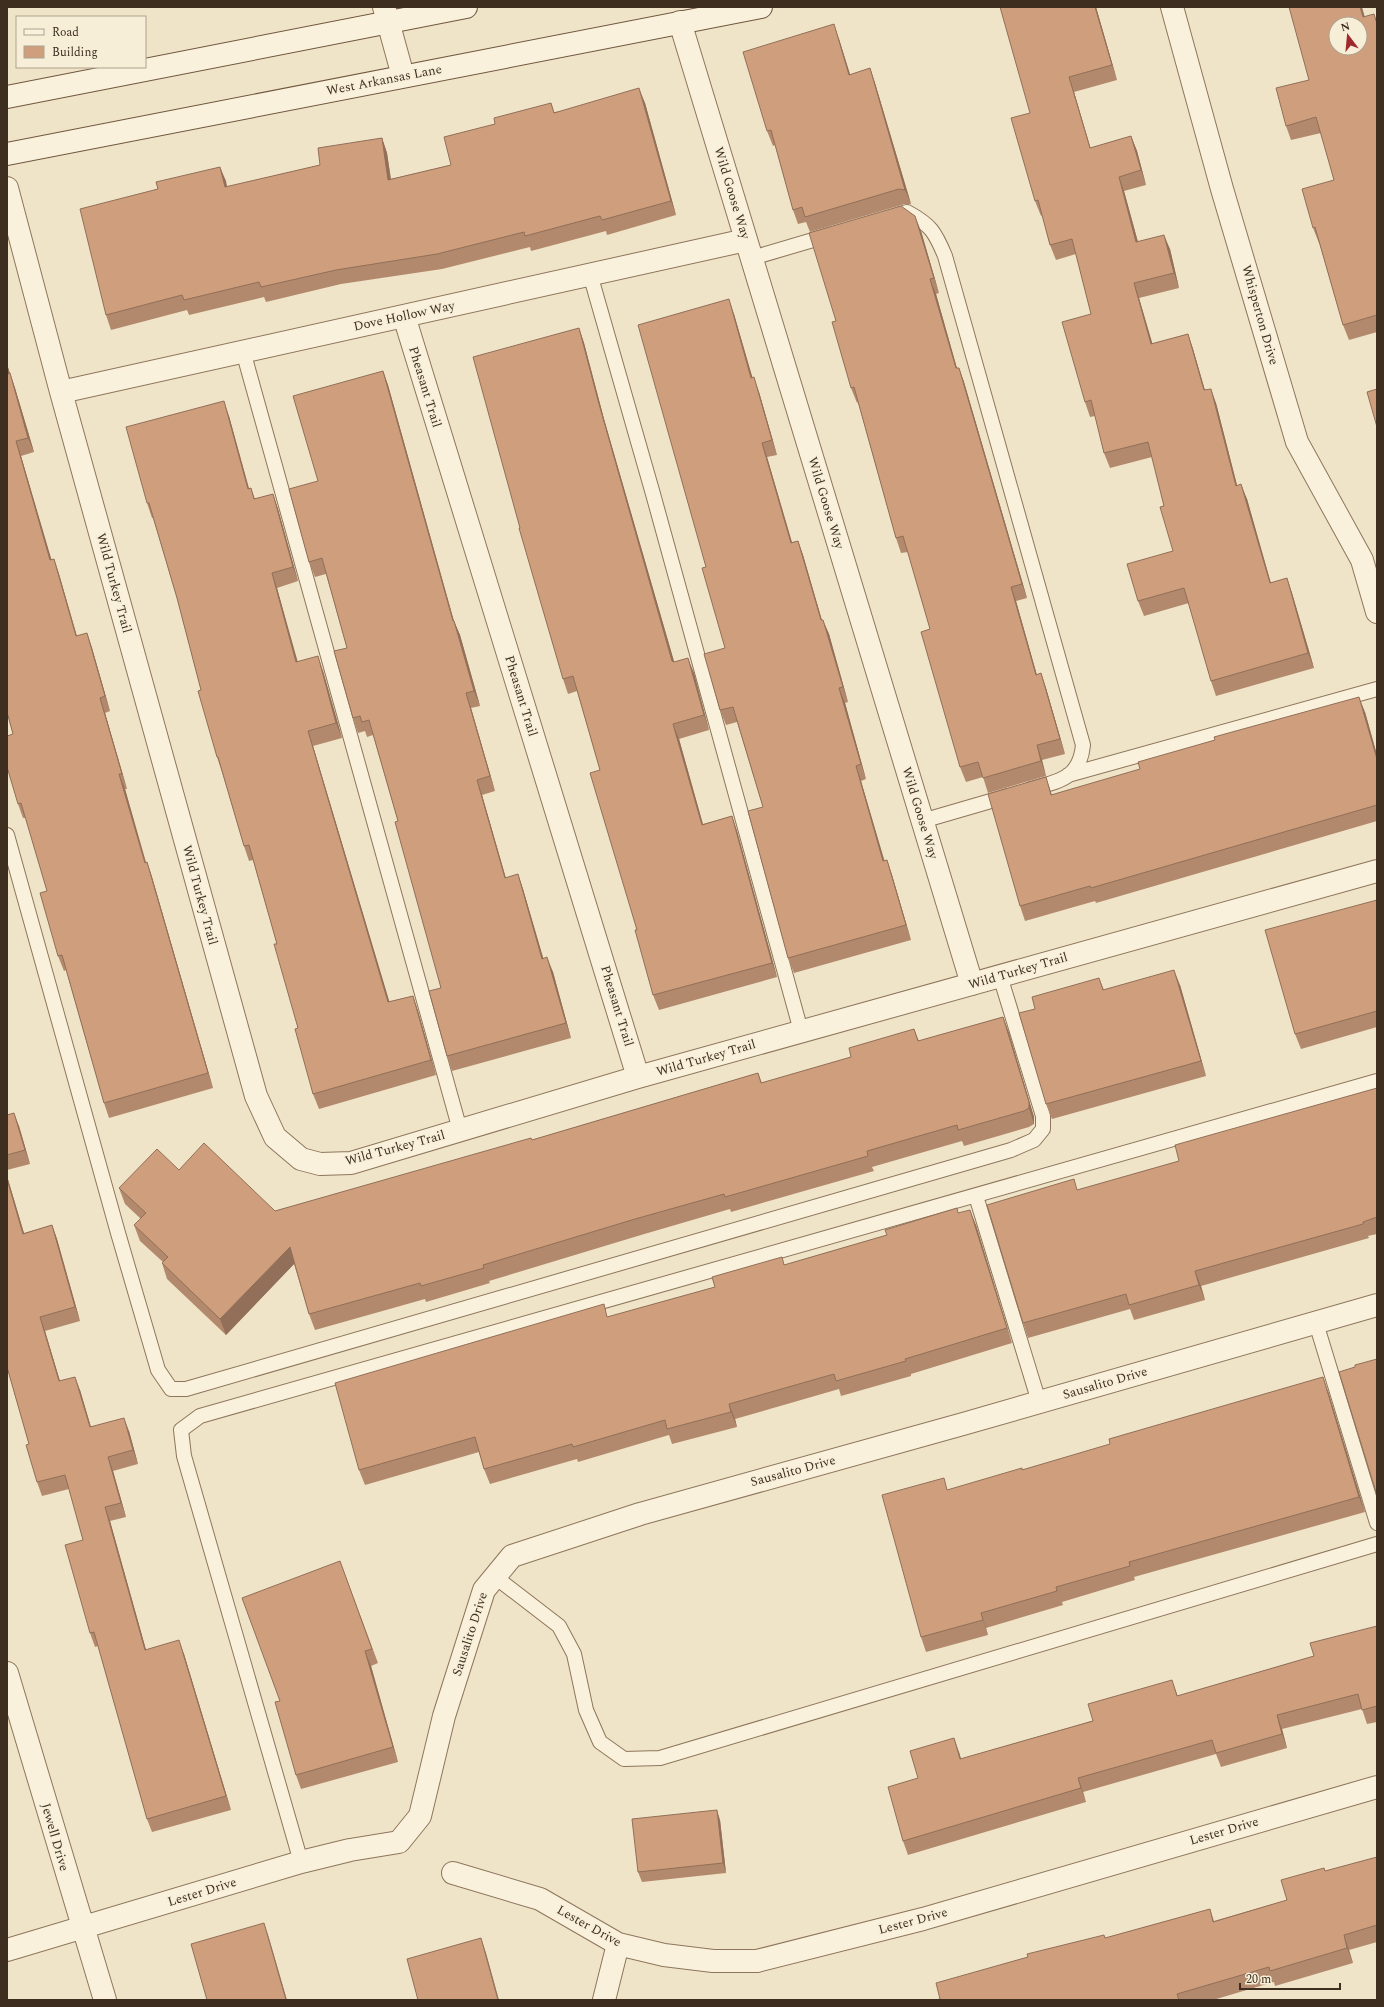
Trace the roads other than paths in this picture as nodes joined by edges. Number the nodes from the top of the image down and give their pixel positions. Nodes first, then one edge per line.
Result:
1 (466, 7) edge
2 (761, 7) edge
3 (1172, 7) edge
4 (386, 14) edge
5 (680, 22) junction
6 (146, 67) edge
7 (139, 68) edge
8 (403, 76) junction
9 (7, 97) edge
10 (7, 154) edge
11 (7, 188) edge
12 (885, 219) edge
13 (840, 232) edge
14 (749, 249) junction
15 (590, 274) junction
16 (404, 316) junction
17 (243, 351) junction
18 (61, 392) junction
19 (1377, 612) edge
20 (1377, 689) edge
21 (1068, 775) junction
22 (922, 821) junction
23 (7, 835) edge
24 (1377, 871) edge
25 (1000, 976) junction
26 (972, 984) junction
27 (801, 1032) junction
28 (638, 1077) junction
29 (1377, 1081) edge
30 (460, 1130) junction
31 (976, 1196) junction
32 (1377, 1306) edge
33 (1316, 1323) junction
34 (1039, 1402) junction
35 (1377, 1523) edge
36 (1377, 1544) edge
37 (494, 1576) junction
38 (7, 1673) edge
39 (1377, 1787) edge
40 (399, 1842) joint
41 (301, 1862) junction
42 (453, 1873) dead end
43 (82, 1928) junction
44 (618, 1944) junction
45 (7, 1950) edge
46 (105, 2000) edge
47 (604, 2000) edge

1 - 4 street
2 - 5 street, West Arkansas Lane
3 - 19 street, Whisperton Drive
4 - 6 street
4 - 8 street
5 - 8 street, West Arkansas Lane
5 - 14 street, Wild Goose Way
7 - 9 street
8 - 10 street, West Arkansas Lane
11 - 18 street, Wild Turkey Trail
12 - 21 lane
13 - 14 lane
14 - 15 street, Dove Hollow Way
14 - 22 street, Wild Goose Way
15 - 16 street, Dove Hollow Way
15 - 27 lane
16 - 17 street, Dove Hollow Way
16 - 28 street, Pheasant Trail
17 - 18 street, Dove Hollow Way
17 - 30 lane
18 - 30 street, Wild Turkey Trail
20 - 21 lane
21 - 22 lane
22 - 26 street, Wild Goose Way
23 - 25 lane
24 - 25 street, Wild Turkey Trail
25 - 26 street, Wild Turkey Trail
26 - 27 street, Wild Turkey Trail
27 - 28 street, Wild Turkey Trail
28 - 30 street, Wild Turkey Trail
29 - 31 lane
31 - 34 lane
31 - 41 lane
32 - 33 street, Sausalito Drive
33 - 34 street, Sausalito Drive
33 - 35 lane
34 - 37 street, Sausalito Drive
36 - 37 lane
37 - 40 street, Sausalito Drive
38 - 43 street, Jewell Drive
39 - 44 street, Lester Drive
40 - 41 street, Lester Drive
41 - 43 street, Lester Drive
42 - 44 street, Lester Drive
43 - 45 street, Lester Drive
43 - 46 street, Jewell Drive
44 - 47 street

